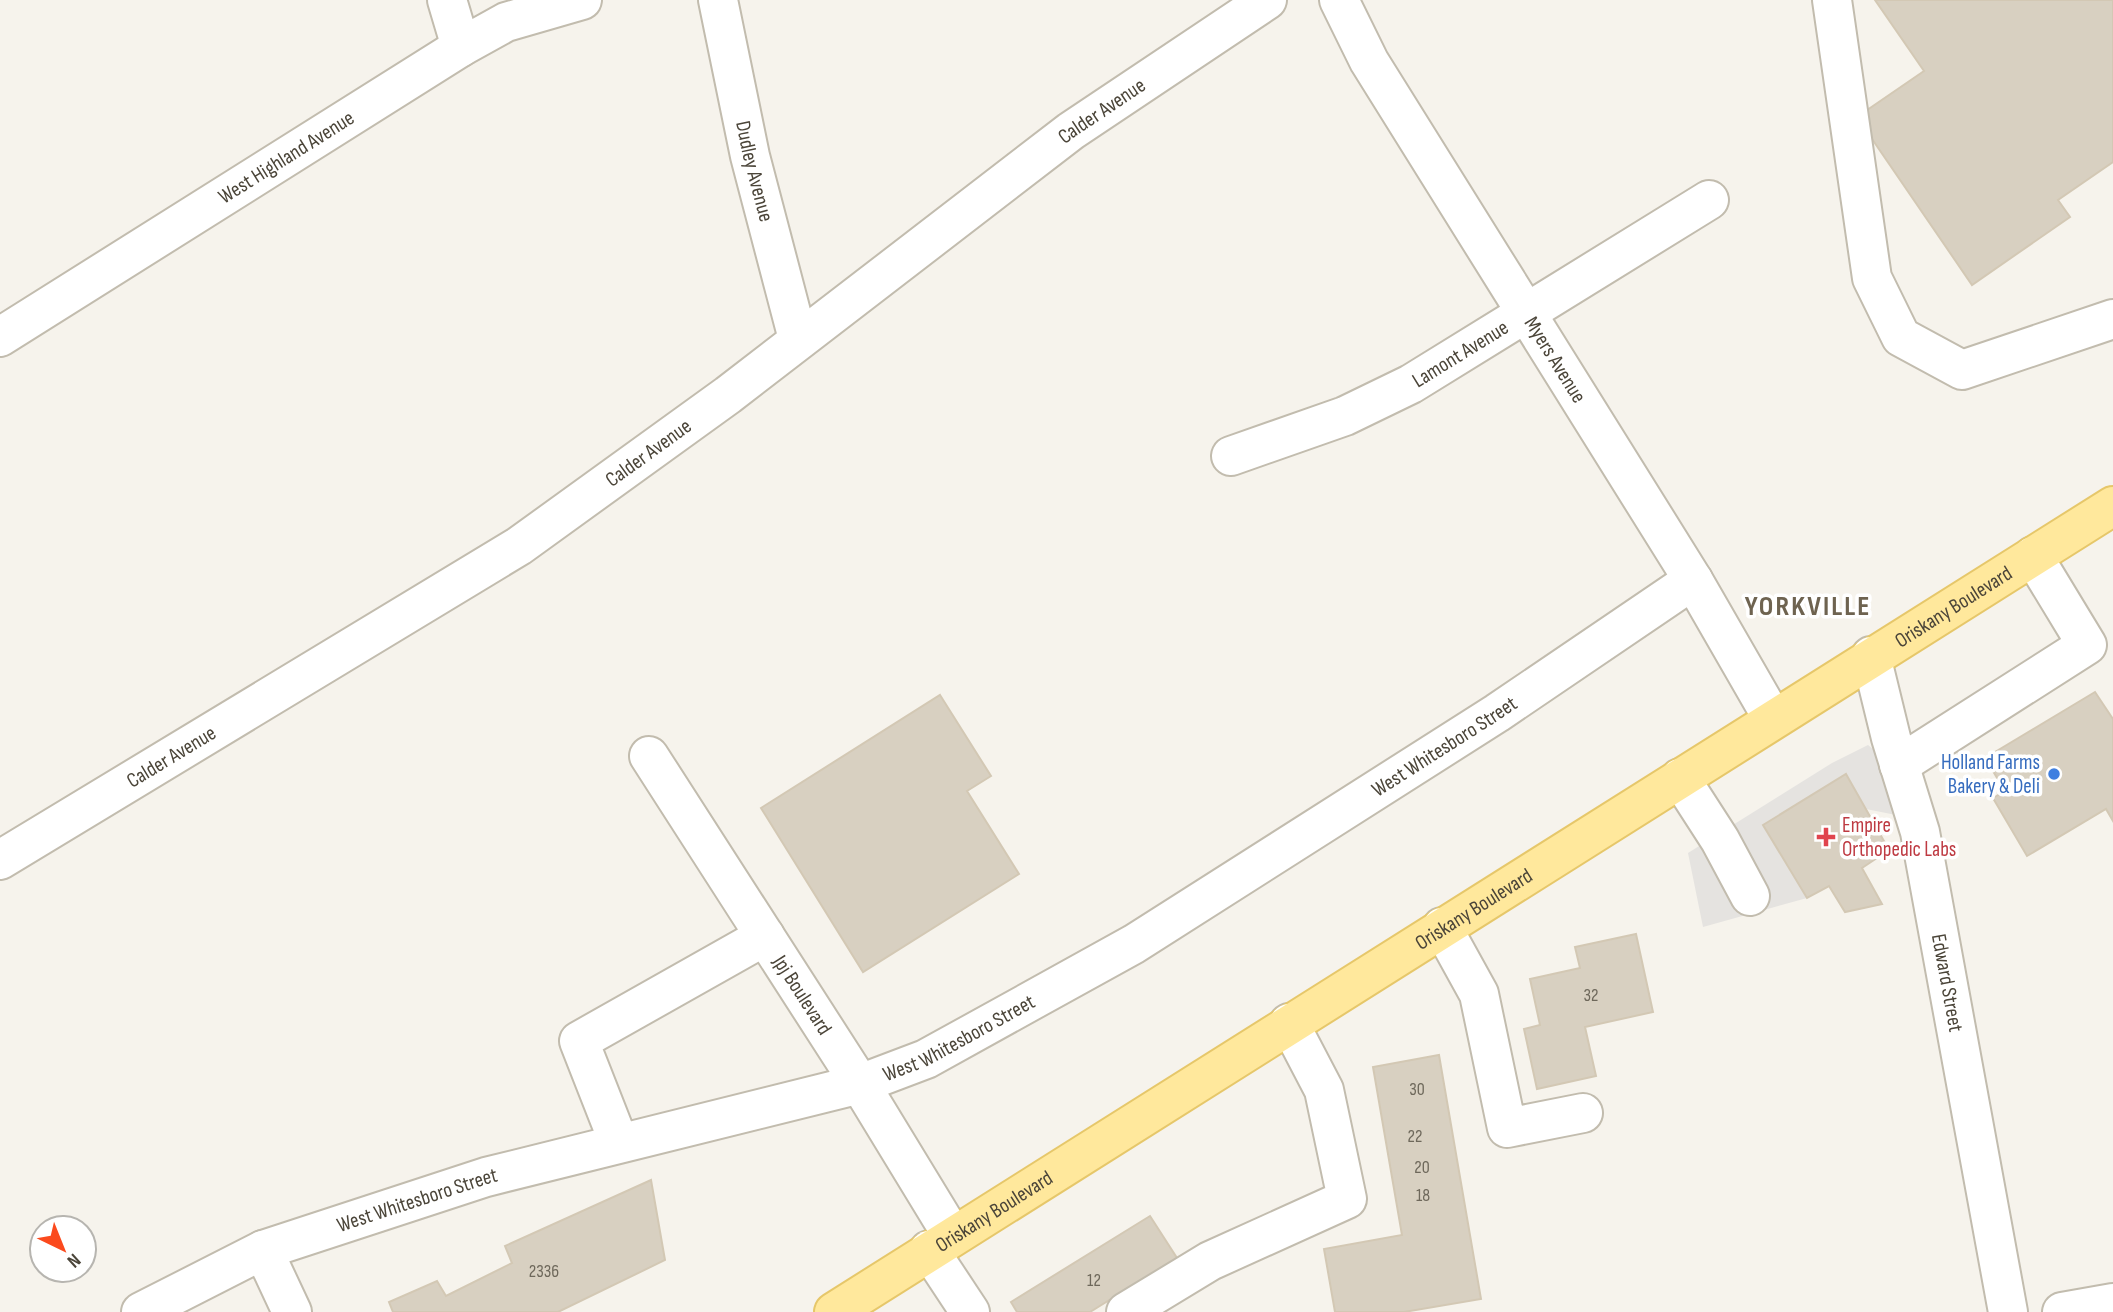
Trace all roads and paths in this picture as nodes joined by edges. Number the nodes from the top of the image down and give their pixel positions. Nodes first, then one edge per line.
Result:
1 (447, 0) edge
2 (582, 0) edge
3 (718, 0) edge
4 (1267, 0) edge
5 (1339, 0) edge
6 (1832, 0) edge
7 (461, 47) junction
8 (1709, 200) dead end
9 (1525, 312) junction
10 (2113, 319) edge
11 (0, 337) edge
12 (798, 339) junction
13 (1231, 456) dead end
14 (2109, 517) edge
15 (2033, 556) junction
16 (1693, 580) junction
17 (1871, 656) junction
18 (1773, 719) junction
19 (649, 756) dead end
20 (1899, 765) junction
21 (1680, 778) junction
22 (0, 860) edge
23 (1750, 896) dead end
24 (1442, 927) junction
25 (765, 936) junction
26 (1289, 1023) junction
27 (860, 1084) junction
28 (1583, 1113) dead end
29 (619, 1143) junction
30 (941, 1243) junction
31 (263, 1250) junction
32 (2113, 1303) edge
33 (141, 1312) edge
34 (292, 1312) edge
35 (834, 1312) edge
36 (970, 1312) edge
37 (1126, 1312) edge
38 (2008, 1312) edge
39 (2062, 1312) edge

1 - 7 street
2 - 7 street, West Highland Avenue
3 - 12 street, Dudley Avenue
4 - 12 street, Calder Avenue
5 - 9 street, Myers Avenue
6 - 10 street
7 - 11 street, West Highland Avenue
8 - 9 street, Lamont Avenue
9 - 13 street, Lamont Avenue
9 - 16 street, Myers Avenue
12 - 22 street, Calder Avenue
14 - 15 main road, Oriskany Boulevard
15 - 17 main road, Oriskany Boulevard
15 - 20 street
16 - 18 street, Myers Avenue
16 - 27 street, West Whitesboro Street
17 - 18 main road, Oriskany Boulevard
17 - 20 street, Edward Street
18 - 21 main road, Oriskany Boulevard
19 - 25 street, Jpj Boulevard
20 - 38 street, Edward Street
21 - 23 street
21 - 24 main road, Oriskany Boulevard
24 - 26 main road, Oriskany Boulevard
24 - 28 street
25 - 27 street, Jpj Boulevard
25 - 29 street
26 - 30 main road, Oriskany Boulevard
26 - 37 street
27 - 29 street, West Whitesboro Street
27 - 30 street, Jpj Boulevard
29 - 31 street, West Whitesboro Street
30 - 35 main road, Oriskany Boulevard
30 - 36 street, Jpj Boulevard
31 - 33 street, West Whitesboro Street
31 - 34 street
32 - 39 street

